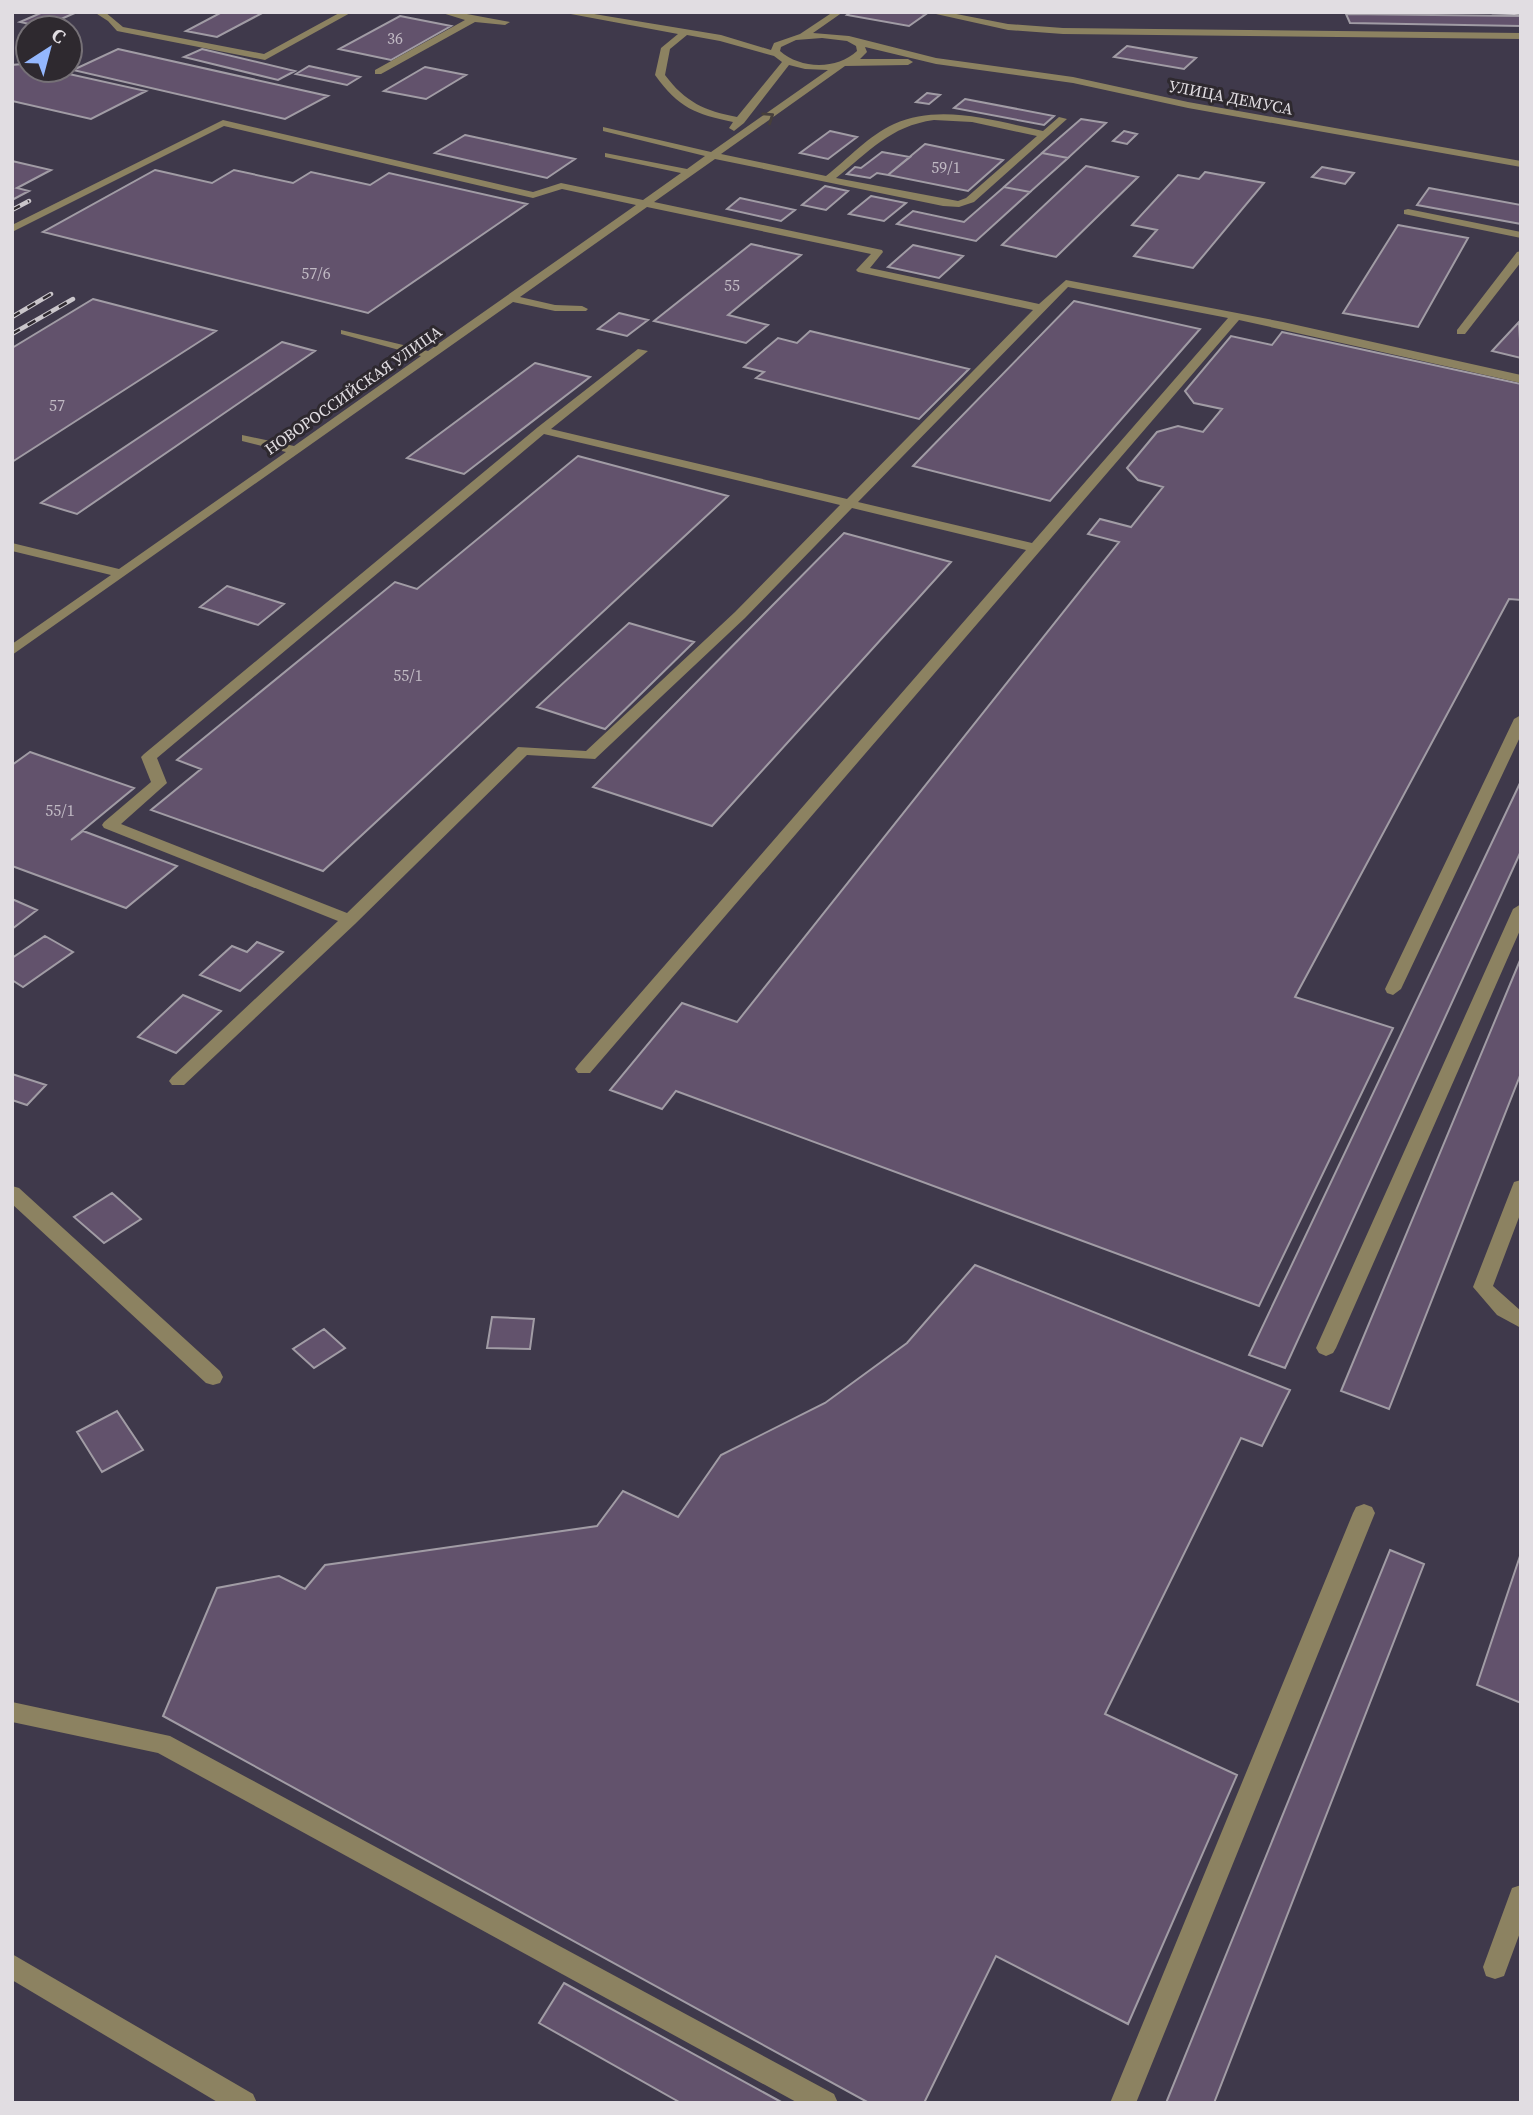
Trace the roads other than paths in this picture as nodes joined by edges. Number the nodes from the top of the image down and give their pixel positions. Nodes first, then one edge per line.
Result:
1 (98, 12) edge
2 (348, 12) edge
3 (443, 12) edge
4 (564, 12) edge
5 (931, 12) edge
6 (839, 13) edge
7 (473, 19) junction
8 (505, 22) dead end
9 (685, 33) junction
10 (800, 36) junction
11 (1521, 36) edge
12 (760, 37) dead end
13 (772, 37) dead end
14 (721, 38) junction
15 (852, 41) junction
16 (776, 54) junction
17 (787, 61) junction
18 (936, 61) junction
19 (846, 63) junction
20 (378, 72) dead end
21 (1062, 118) dead end
22 (741, 121) junction
23 (606, 129) dead end
24 (1044, 134) junction
25 (609, 155) dead end
26 (712, 155) junction
27 (1521, 164) edge
28 (688, 172) junction
29 (829, 178) junction
30 (643, 204) junction
31 (1408, 212) dead end
32 (12, 229) edge
33 (1521, 235) edge
34 (1521, 254) edge
35 (510, 298) junction
36 (1041, 308) junction
37 (582, 309) dead end
38 (1235, 317) junction
39 (345, 332) dead end
40 (1461, 332) dead end
41 (642, 351) dead end
42 (429, 355) junction
43 (1521, 379) edge
44 (542, 430) junction
45 (246, 438) dead end
46 (295, 450) junction
47 (848, 503) junction
48 (12, 547) edge
49 (1036, 548) junction
50 (120, 573) junction
51 (12, 651) edge
52 (1521, 719) edge
53 (1521, 909) edge
54 (349, 920) junction
55 (1393, 989) dead end
56 (584, 1069) dead end
57 (178, 1081) dead end
58 (1521, 1187) edge
59 (12, 1193) edge
60 (1521, 1321) edge
61 (1326, 1348) dead end
62 (213, 1377) dead end
63 (1364, 1513) dead end
64 (12, 1712) edge
65 (1521, 1896) edge
66 (12, 1966) edge
67 (1495, 1967) dead end
68 (244, 2103) edge
69 (825, 2103) edge
70 (1123, 2103) edge

1 - 2 street
3 - 7 street
4 - 9 street
5 - 11 street
6 - 10 street
6 - 15 street
7 - 8 street
7 - 20 street
9 - 14 street
9 - 22 street
10 - 13 street
10 - 15 street
10 - 16 street
12 - 14 street
14 - 16 street
15 - 18 street
15 - 19 street
16 - 17 street
17 - 19 street
17 - 22 street
18 - 19 street
18 - 27 street, УЛИЦА ДЕМУСА
26 -> 19 street
21 - 24 street
22 - 26 street
23 - 26 street
24 - 29 street
24 - 29 street
25 - 28 street
26 - 28 street, НОВОРОССИЙСКАЯ УЛИЦА
26 - 29 street
28 - 30 street, НОВОРОССИЙСКАЯ УЛИЦА
30 - 32 street
30 - 35 street, НОВОРОССИЙСКАЯ УЛИЦА
30 - 36 street
31 - 33 street
34 - 40 street
35 - 37 street
35 - 42 street, НОВОРОССИЙСКАЯ УЛИЦА
36 - 38 street
36 - 47 street
38 - 43 street
38 - 49 street
39 - 42 street
41 - 44 street
42 - 46 street, НОВОРОССИЙСКАЯ УЛИЦА
44 - 47 street
44 - 54 street
45 - 46 street
46 - 50 street, НОВОРОССИЙСКАЯ УЛИЦА
47 - 49 street
47 - 54 street
48 - 50 street
49 - 56 street
50 - 51 street, НОВОРОССИЙСКАЯ УЛИЦА
52 - 55 street
53 - 61 street
54 - 57 street
58 - 60 street
59 - 62 street
63 - 70 street
64 - 69 street
65 - 67 street
66 - 68 street

